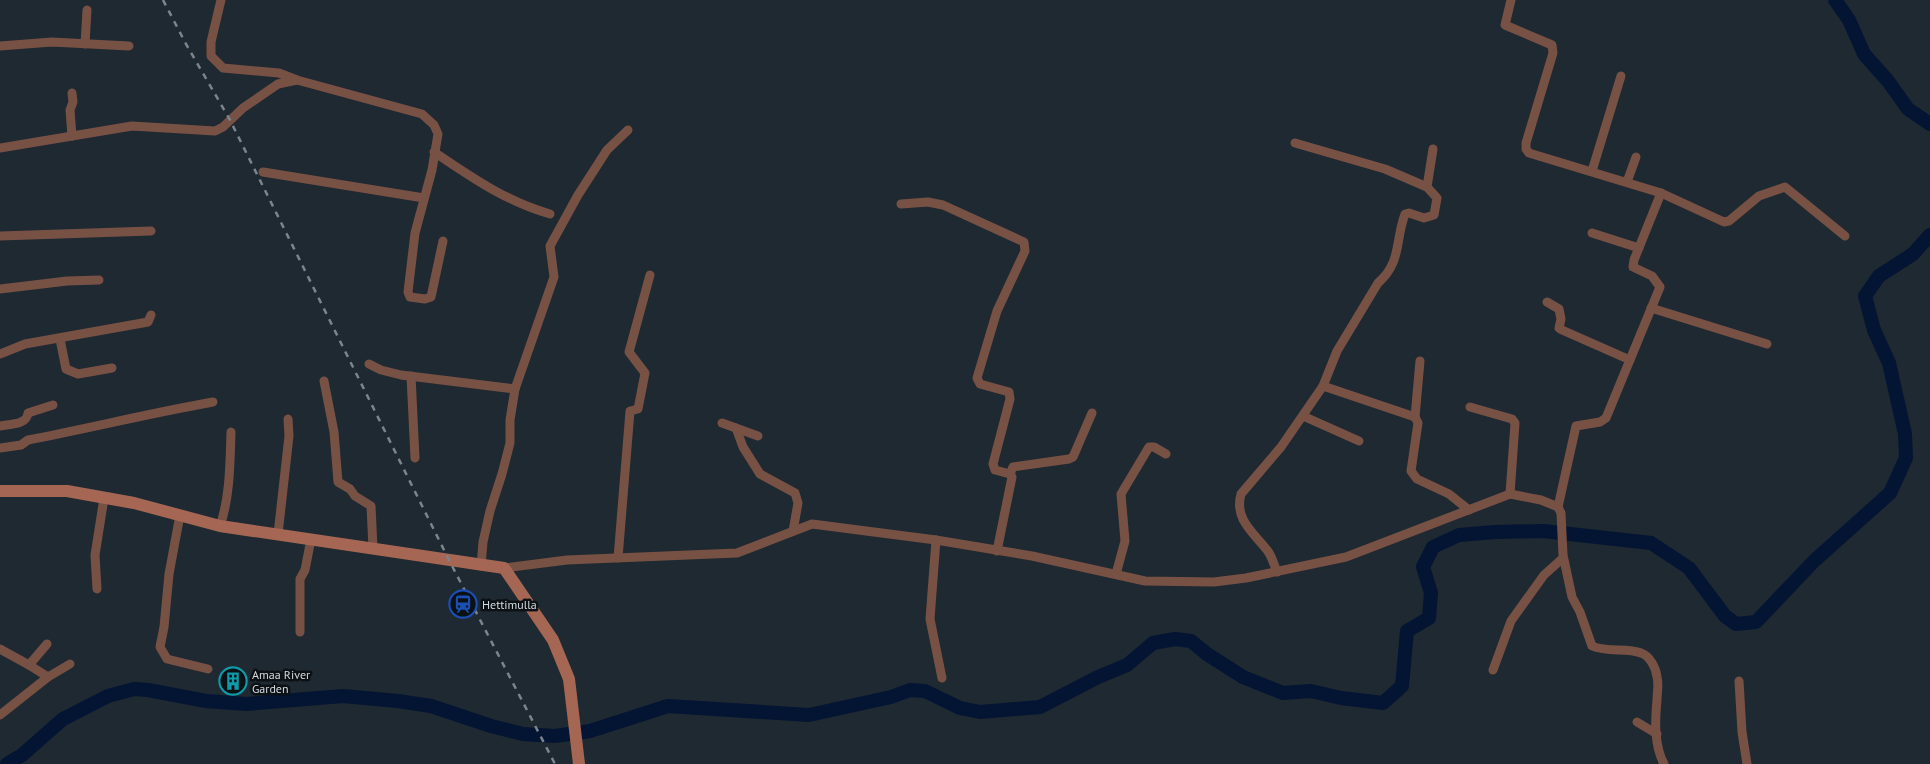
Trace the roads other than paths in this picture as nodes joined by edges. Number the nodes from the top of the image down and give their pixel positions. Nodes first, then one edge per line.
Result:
1 (221, 0) edge
2 (1511, 0) edge
3 (87, 10) dead end
4 (85, 44) junction
5 (0, 46) edge
6 (129, 46) dead end
7 (1621, 76) dead end
8 (297, 80) junction
9 (72, 93) dead end
10 (628, 130) dead end
11 (72, 136) junction
12 (1295, 143) dead end
13 (0, 148) edge
14 (1434, 149) dead end
15 (434, 152) junction
16 (1636, 157) dead end
17 (1592, 171) junction
18 (263, 172) dead end
19 (1627, 182) junction
20 (1428, 187) junction
21 (1661, 193) junction
22 (424, 198) junction
23 (901, 204) dead end
24 (550, 214) dead end
25 (151, 232) dead end
26 (1592, 233) dead end
27 (0, 236) edge
28 (1845, 236) dead end
29 (443, 240) dead end
30 (1639, 248) junction
31 (650, 275) dead end
32 (99, 280) dead end
33 (0, 289) edge
34 (1547, 302) dead end
35 (1651, 308) junction
36 (151, 314) dead end
37 (60, 338) junction
38 (1767, 344) dead end
39 (0, 354) edge
40 (1630, 360) junction
41 (1420, 362) dead end
42 (369, 364) dead end
43 (112, 368) dead end
44 (411, 376) junction
45 (324, 381) dead end
46 (1323, 386) junction
47 (515, 389) junction
48 (212, 402) dead end
49 (53, 405) dead end
50 (1470, 407) dead end
51 (1092, 413) dead end
52 (1303, 416) junction
53 (1415, 417) junction
54 (288, 419) dead end
55 (722, 424) dead end
56 (0, 426) edge
57 (736, 428) junction
58 (231, 432) dead end
59 (758, 436) dead end
60 (1359, 441) dead end
61 (0, 448) edge
62 (1166, 454) dead end
63 (415, 458) dead end
64 (1010, 474) junction
65 (0, 490) edge
66 (1510, 494) junction
67 (104, 498) junction
68 (1469, 510) junction
69 (1559, 510) junction
70 (180, 515) junction
71 (220, 526) junction
72 (793, 531) junction
73 (278, 534) junction
74 (311, 539) junction
75 (936, 540) junction
76 (373, 548) junction
77 (997, 550) junction
78 (1563, 556) junction
79 (618, 558) junction
80 (481, 566) junction
81 (504, 568) junction
82 (1277, 572) junction
83 (1116, 574) junction
84 (97, 588) dead end
85 (300, 632) dead end
86 (47, 644) dead end
87 (0, 649) edge
88 (70, 664) dead end
89 (29, 665) junction
90 (208, 669) dead end
91 (1493, 670) dead end
92 (48, 677) junction
93 (942, 678) dead end
94 (1739, 681) dead end
95 (0, 714) edge
96 (1637, 722) dead end
97 (1657, 734) junction
98 (579, 764) edge
99 (1664, 764) edge
100 (1747, 764) edge

1 - 8 street
2 - 17 street
3 - 4 street
4 - 5 street
4 - 6 street
7 - 17 street
8 - 11 street
8 - 15 street
9 - 11 street
10 - 47 street
11 - 13 street
12 - 20 street
14 - 20 street
15 - 22 street
15 - 24 street
16 - 19 street
17 - 19 street
18 - 22 street
19 - 21 street
20 - 46 street
21 - 28 street
21 - 30 street
22 - 29 street
23 - 64 street
25 - 27 street
26 - 30 street
30 - 35 street
31 - 79 street
32 - 33 street
34 - 40 street
35 - 38 street
35 - 40 street
36 - 37 street
37 - 39 street
37 - 43 street
40 - 69 street
41 - 53 street
42 - 44 street
44 - 47 street
44 - 63 street
45 - 76 street
46 - 52 street
46 - 53 street
47 - 80 street
48 - 61 street
49 - 56 street
50 - 66 street
51 - 64 street
52 - 60 street
52 - 82 street
53 - 68 street
54 - 73 street
55 - 57 street
57 - 59 street
57 - 72 street
58 - 71 street
62 - 83 street
64 - 77 street
65 - 67 main road
66 - 68 street
66 - 69 street
67 - 70 main road
67 - 84 street
68 - 82 street
69 - 78 street
70 - 71 main road
70 - 90 street
71 - 73 main road
72 - 75 street
72 - 79 street
73 - 74 main road
74 - 76 main road
74 - 85 street
75 - 77 street
75 - 93 street
76 - 80 main road
77 - 83 street
78 - 91 street
78 - 97 street
79 - 81 street
80 - 81 main road
81 - 98 main road
82 - 83 street
86 - 89 street
87 - 89 street
88 - 92 street
89 - 92 street
92 - 95 street
94 - 100 street
96 - 97 street
97 - 99 street

